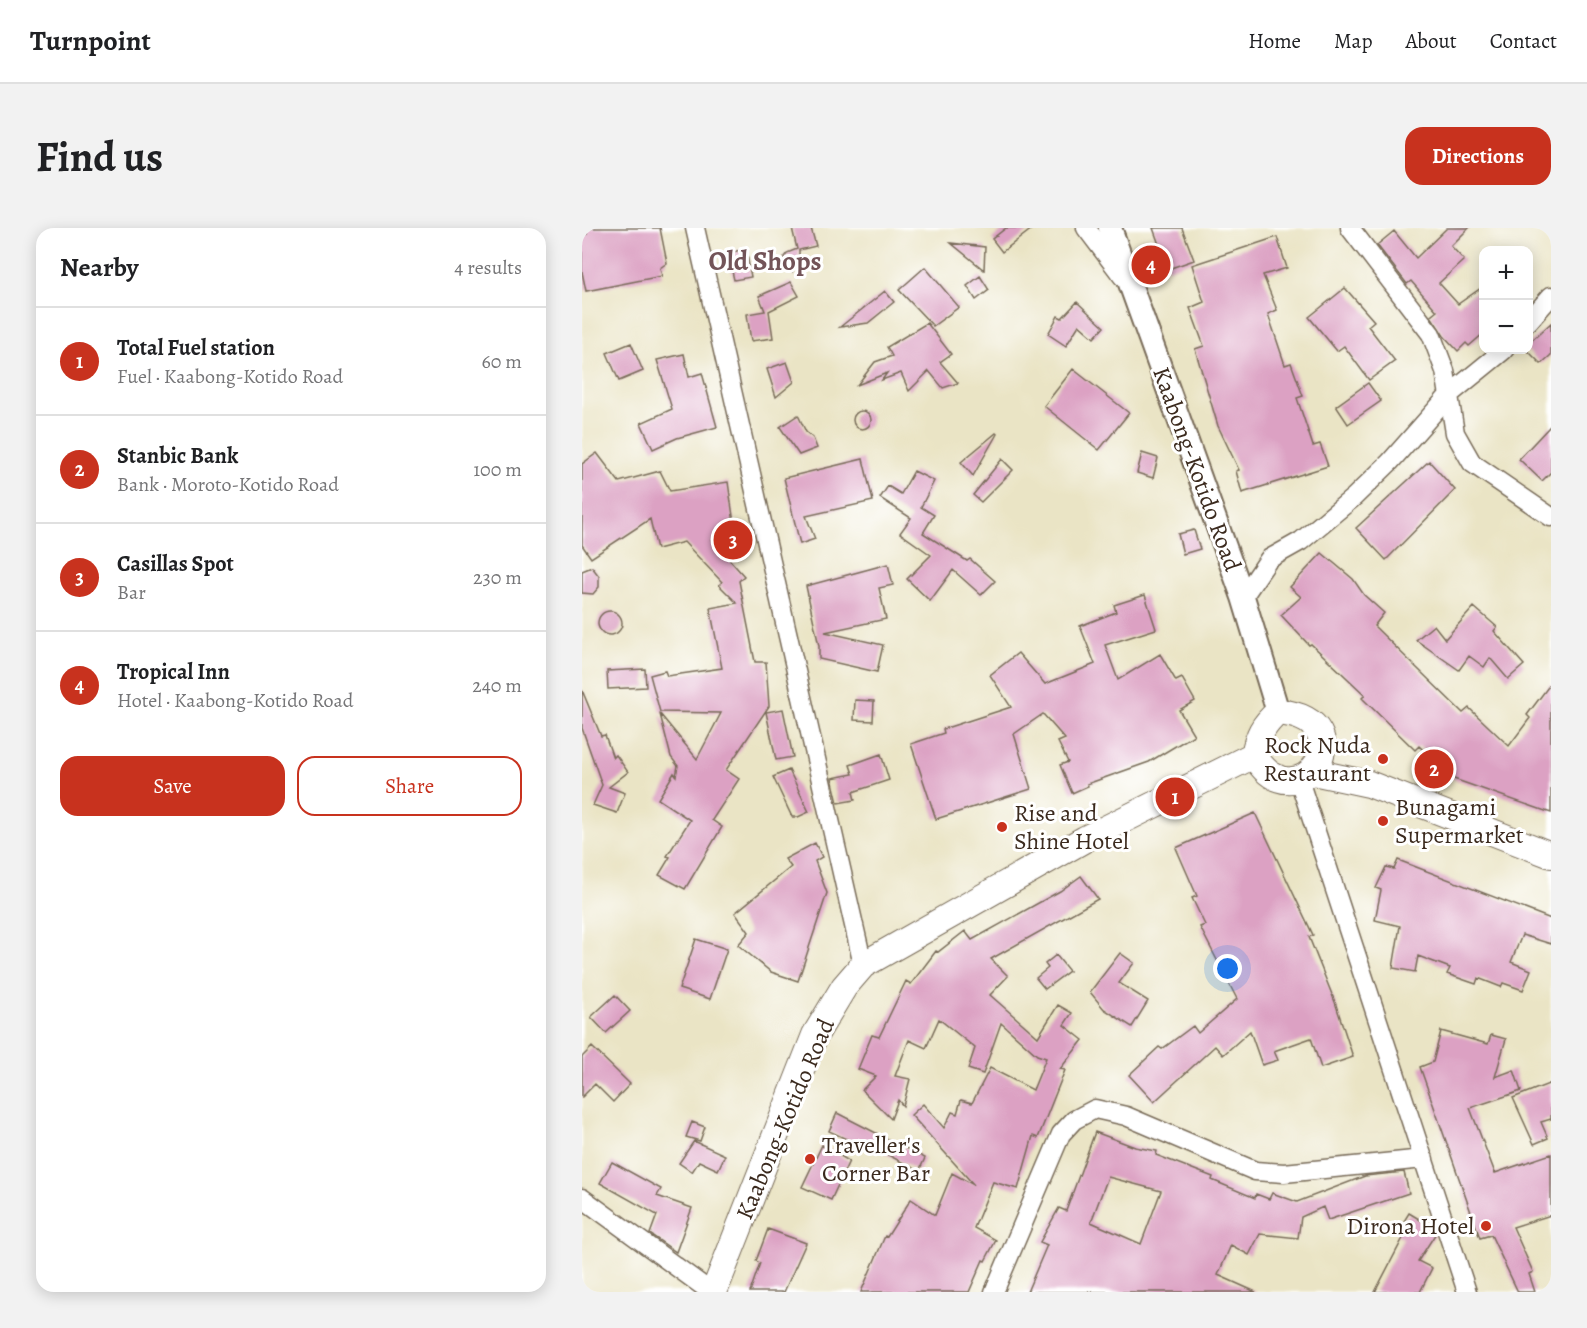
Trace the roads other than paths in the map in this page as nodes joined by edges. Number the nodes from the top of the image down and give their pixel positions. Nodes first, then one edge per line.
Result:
1 (695, 228) edge
2 (1086, 228) edge
3 (1110, 228) edge
4 (1350, 228) edge
5 (1131, 287) junction
6 (1551, 296) edge
7 (1533, 316) edge
8 (1499, 354) edge
9 (1450, 394) junction
10 (1551, 518) edge
11 (1243, 597) junction
12 (1278, 712) junction
13 (1323, 744) junction
14 (1254, 755) junction
15 (1306, 776) junction
16 (1369, 784) junction
17 (1551, 855) edge
18 (863, 965) junction
19 (1424, 1159) junction
20 (582, 1198) edge
21 (1462, 1288) edge
22 (997, 1291) edge
23 (713, 1292) edge

1 - 18 street
2 - 5 street
3 - 5 street, Kaabong-Kotido Road
4 - 9 street
5 - 11 street, Kaabong-Kotido Road
6 - 7 street
8 - 9 street
9 - 10 street
9 - 11 street
11 - 12 street, Kaabong-Kotido Road
12 - 13 main road
12 - 14 main road
13 - 15 main road
13 - 16 main road
14 - 15 main road
14 - 18 main road, Kaabong-Kotido Road
15 - 16 main road
15 - 19 street
16 - 17 main road
18 - 23 main road, Kaabong-Kotido Road
19 - 21 street
19 - 22 street
20 - 23 street

